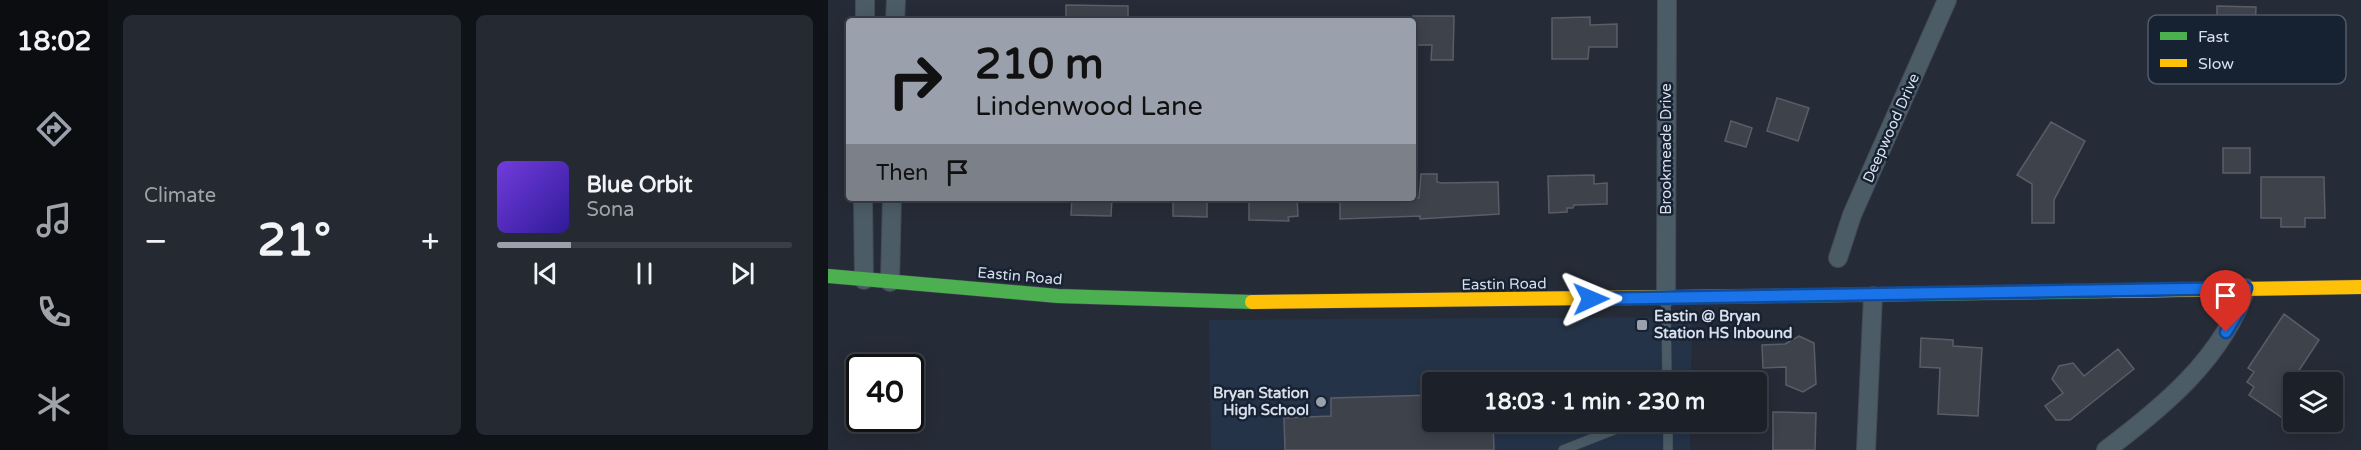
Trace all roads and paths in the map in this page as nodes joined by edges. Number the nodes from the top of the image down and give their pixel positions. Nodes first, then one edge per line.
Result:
1 (865, 0) edge
2 (896, 0) edge
3 (1666, 0) edge
4 (1947, 0) edge
5 (865, 18) edge
6 (896, 18) edge
7 (863, 201) edge
8 (892, 201) edge
9 (1838, 258) dead end
10 (828, 276) edge
11 (864, 280) junction
12 (890, 282) junction
13 (2361, 287) edge
14 (2246, 288) junction
15 (1873, 296) junction
16 (1666, 298) junction
17 (1667, 372) edge
18 (1609, 432) edge
19 (1668, 432) edge
20 (1563, 450) edge
21 (1668, 450) edge
22 (1866, 450) edge
23 (2106, 450) edge

1 - 5 street
2 - 6 street
3 - 16 street, Brookmeade Drive
4 - 9 street, Deepwood Drive
7 - 11 street
8 - 12 street
10 - 11 street, Eastin Road
11 - 12 street, Eastin Road
12 - 16 street, Eastin Road
13 - 14 street, Eastin Road
14 - 15 street, Eastin Road
14 - 23 street
15 - 16 street, Eastin Road
15 - 22 street
16 - 17 lane
18 - 20 lane
19 - 21 lane

